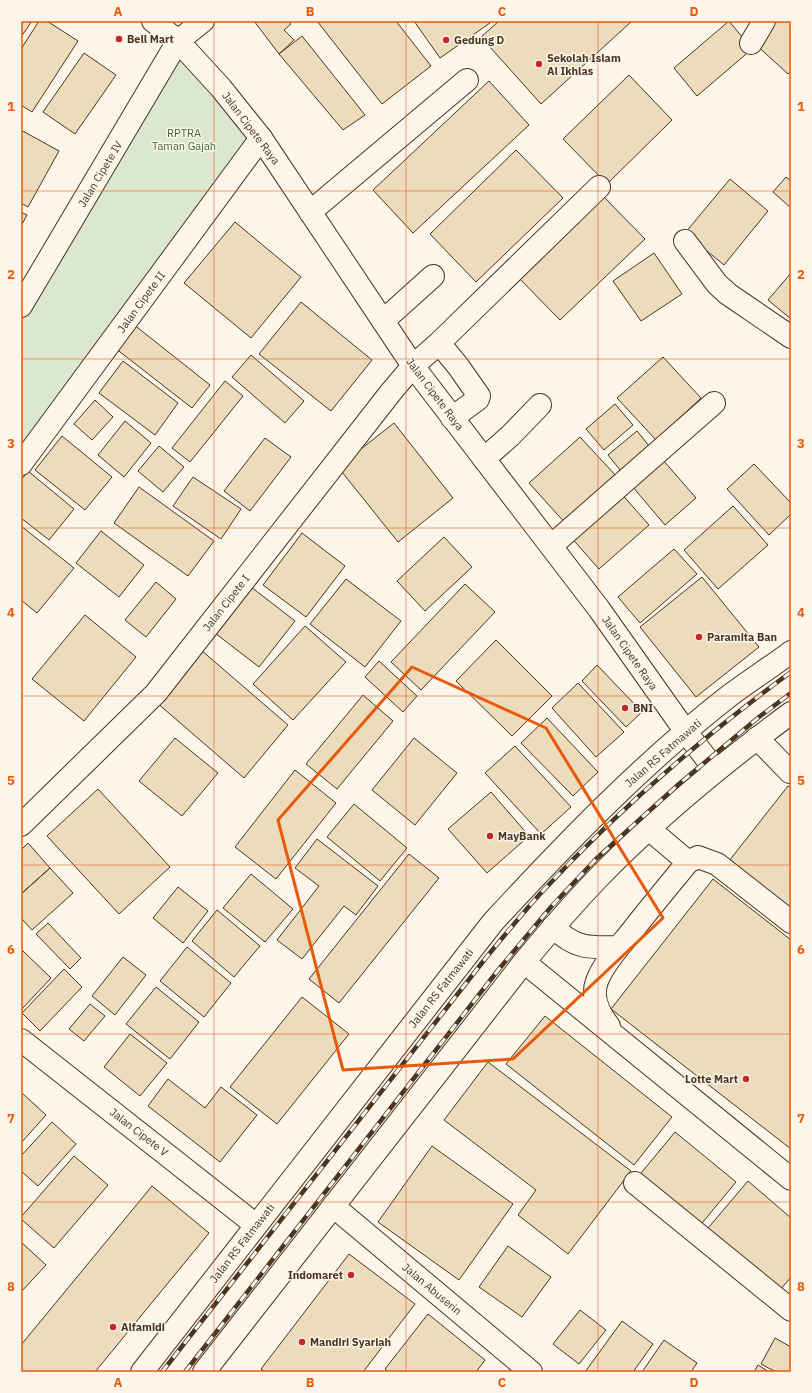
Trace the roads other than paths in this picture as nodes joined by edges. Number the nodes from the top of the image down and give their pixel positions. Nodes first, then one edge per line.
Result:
1 (153, 21) edge
2 (203, 21) edge
3 (764, 21) edge
4 (178, 41) junction
5 (751, 43) dead end
6 (467, 80) dead end
7 (261, 138) junction
8 (599, 188) dead end
9 (310, 212) junction
10 (685, 241) dead end
11 (433, 276) dead end
12 (21, 306) edge
13 (383, 321) junction
14 (791, 337) edge
15 (440, 344) junction
16 (413, 366) junction
17 (714, 403) dead end
18 (540, 405) dead end
19 (452, 418) junction
20 (484, 458) junction
21 (21, 464) edge
22 (551, 546) junction
23 (791, 652) edge
24 (791, 713) edge
25 (686, 732) junction
26 (757, 738) junction
27 (716, 771) junction
28 (790, 772) edge
29 (21, 824) edge
30 (649, 829) junction
31 (688, 862) junction
32 (791, 922) edge
33 (553, 927) junction
34 (619, 947) junction
35 (524, 962) junction
36 (618, 1037) junction
37 (21, 1040) edge
38 (791, 1179) edge
39 (635, 1183) dead end
40 (333, 1206) junction
41 (256, 1225) junction
42 (791, 1310) edge
43 (142, 1372) edge
44 (204, 1372) edge
45 (531, 1372) edge

1 - 4 main road, Jalan Cipete Raya
2 - 4 main road
3 - 5 main road
4 - 7 main road, Jalan Cipete Raya
4 - 12 main road, Jalan Cipete IV
6 - 9 main road
7 - 9 main road, Jalan Cipete Raya
7 - 21 main road, Jalan Cipete II
8 - 15 main road, Jalan Cipete I
9 - 13 main road, Jalan Cipete Raya
10 - 14 main road
11 - 13 main road
13 - 16 main road, Jalan Cipete Raya
15 - 16 main road, Jalan Cipete I
15 - 19 main road
16 - 19 main road, Jalan Cipete Raya
16 - 29 main road, Jalan Cipete I
17 - 22 main road
18 - 20 main road
19 - 20 main road, Jalan Cipete Raya
20 - 22 main road, Jalan Cipete Raya
22 - 25 main road, Jalan Cipete Raya
23 - 25 main road, Jalan RS Fatmawati
24 - 26 main road
25 - 27 main road, Jalan Cipete Raya
25 - 41 main road, Jalan RS Fatmawati
26 - 27 main road
26 - 28 main road
27 - 30 main road
30 - 31 main road
30 - 33 main road
31 - 32 main road
31 - 34 main road
33 - 34 main road
33 - 35 main road
34 - 36 main road
35 - 36 main road
35 - 40 main road
36 - 38 main road
37 - 41 main road, Jalan Cipete V
39 - 42 main road
40 - 44 main road
40 - 45 main road, Jalan Abuserin
41 - 43 main road, Jalan RS Fatmawati

